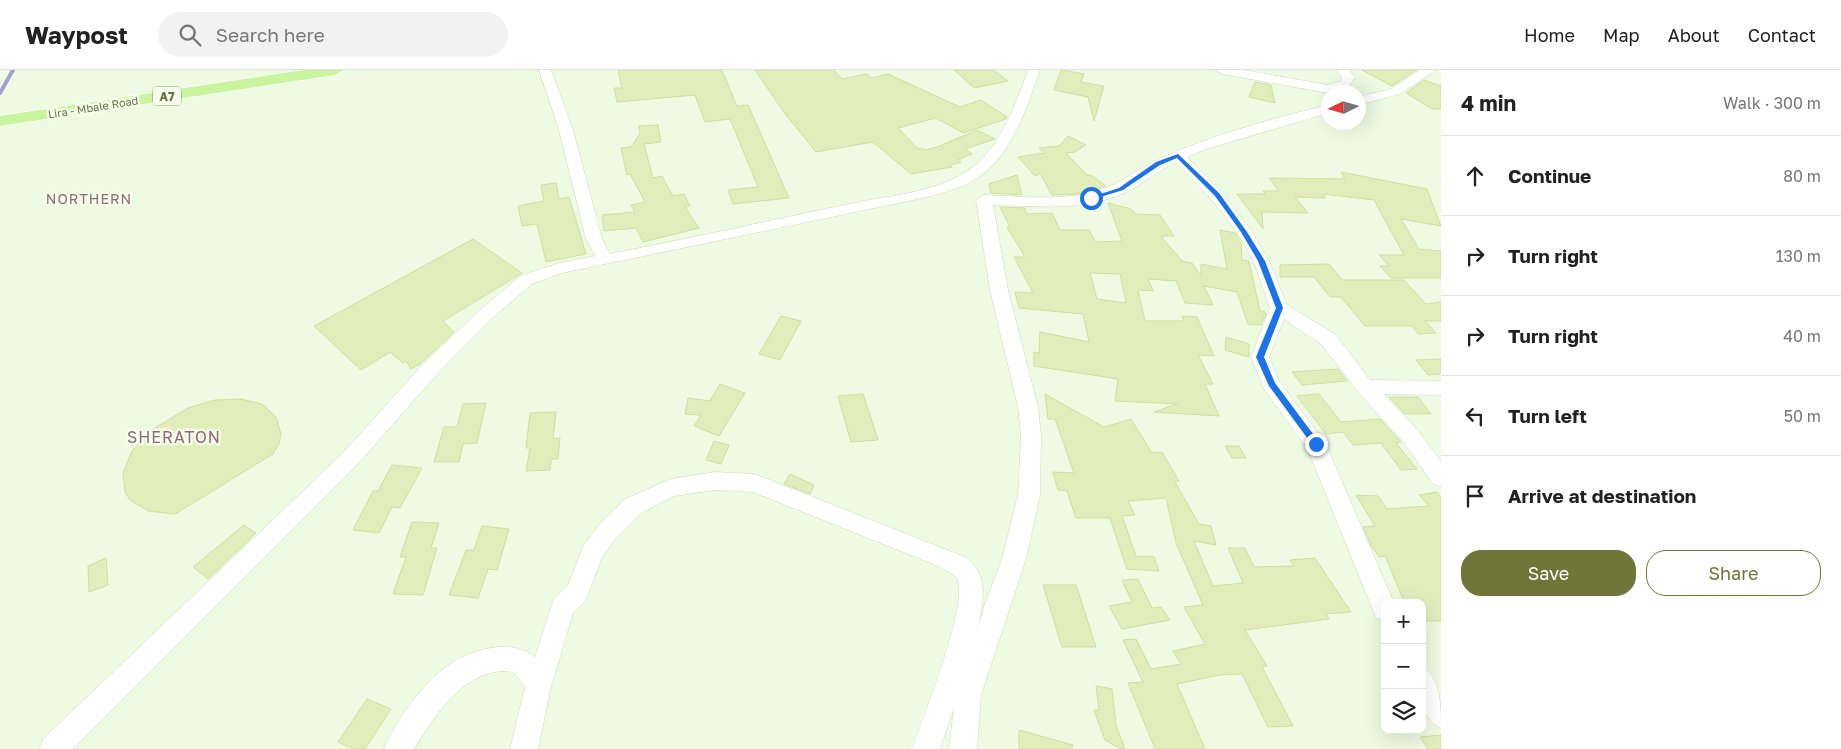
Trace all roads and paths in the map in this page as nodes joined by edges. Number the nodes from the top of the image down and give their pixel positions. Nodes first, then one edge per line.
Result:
1 (331, 70) edge
2 (545, 70) edge
3 (1034, 70) edge
4 (1222, 70) edge
5 (1342, 70) edge
6 (1430, 70) edge
7 (1366, 99) edge
8 (1321, 111) edge
9 (0, 121) edge
10 (1178, 156) junction
11 (605, 260) junction
12 (1279, 308) junction
13 (1365, 387) junction
14 (1441, 388) edge
15 (1441, 478) edge
16 (1381, 600) edge
17 (538, 687) junction
18 (1426, 687) edge
19 (1441, 715) edge
20 (53, 749) edge
21 (398, 749) edge
22 (524, 749) edge
23 (926, 749) edge
24 (963, 749) edge

1 - 9 main road, Lira - Mbale Road / A7
2 - 11 street
3 - 11 street
4 - 5 street
6 - 7 street
8 - 10 street
10 - 12 street
10 - 24 street
11 - 20 street
12 - 13 street
12 - 16 street
13 - 14 street
13 - 15 street
17 - 21 street
17 - 22 street
17 - 23 street
18 - 19 street

